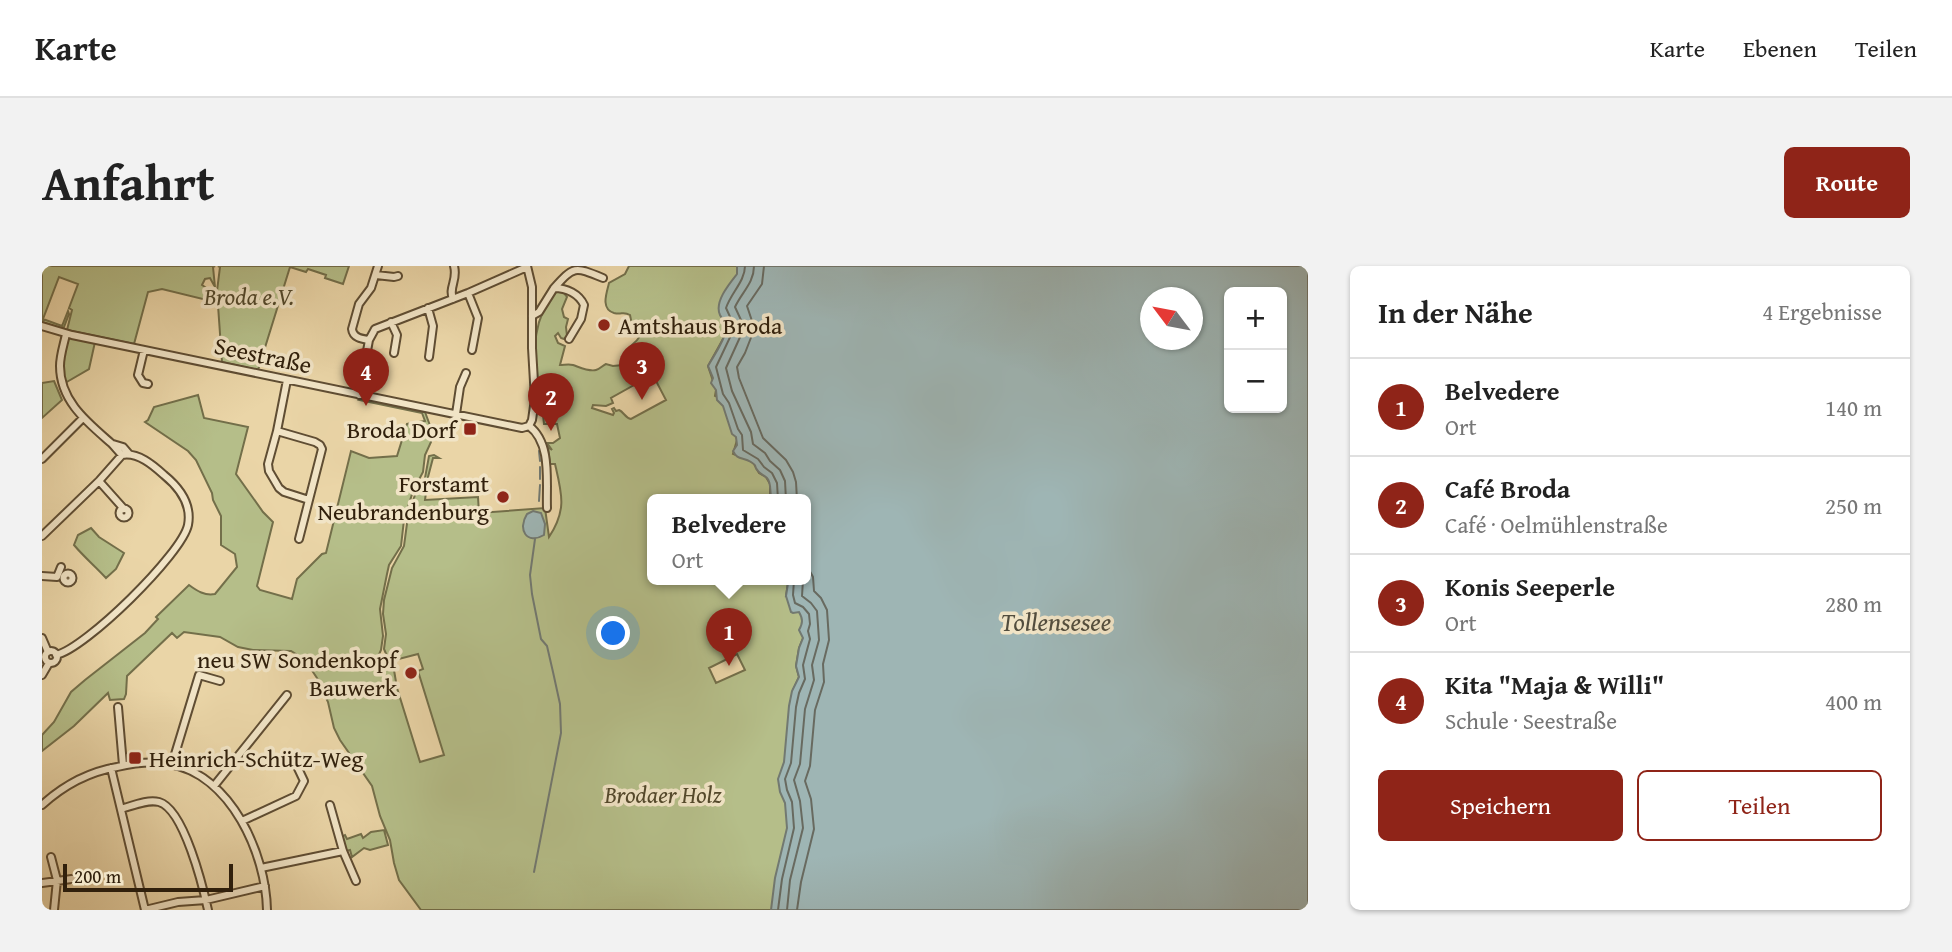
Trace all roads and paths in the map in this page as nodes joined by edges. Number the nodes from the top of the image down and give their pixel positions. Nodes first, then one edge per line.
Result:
1 (378, 266) edge
2 (454, 266) edge
3 (527, 267) edge
4 (376, 275) junction
5 (398, 276) dead end
6 (603, 278) dead end
7 (554, 288) junction
8 (468, 293) junction
9 (453, 299) junction
10 (428, 308) junction
11 (532, 316) junction
12 (391, 322) junction
13 (42, 326) edge
14 (66, 334) junction
15 (569, 339) dead end
16 (369, 340) junction
17 (144, 350) junction
18 (472, 350) dead end
19 (394, 353) dead end
20 (429, 357) dead end
21 (466, 373) dead end
22 (287, 380) junction
23 (148, 384) dead end
24 (359, 395) junction
25 (456, 414) junction
26 (83, 418) junction
27 (529, 426) junction
28 (277, 431) junction
29 (126, 454) junction
30 (42, 459) edge
31 (99, 481) junction
32 (309, 500) junction
33 (547, 508) dead end
34 (124, 509) dead end
35 (42, 536) edge
36 (299, 539) dead end
37 (61, 567) dead end
38 (42, 576) edge
39 (42, 638) edge
40 (48, 652) junction
41 (57, 656) junction
42 (49, 663) junction
43 (42, 675) edge
44 (219, 681) dead end
45 (287, 695) dead end
46 (118, 707) dead end
47 (295, 762) dead end
48 (172, 764) junction
49 (123, 765) junction
50 (111, 768) junction
51 (214, 786) junction
52 (42, 805) edge
53 (330, 805) dead end
54 (121, 809) junction
55 (242, 821) junction
56 (343, 851) junction
57 (51, 857) dead end
58 (261, 868) junction
59 (86, 877) dead end
60 (57, 880) junction
61 (356, 881) dead end
62 (42, 883) edge
63 (265, 886) junction
64 (206, 901) junction
65 (54, 910) edge
66 (145, 910) edge
67 (208, 910) edge
68 (267, 910) edge

1 - 4 street
2 - 9 street
3 - 8 street
3 - 11 street
4 - 5 street
4 - 16 street
6 - 7 street
7 - 11 street
7 - 15 street
8 - 9 street
8 - 18 street
9 - 10 street
10 - 12 street
10 - 20 street
11 - 27 street
12 - 16 street
12 - 19 street
13 - 14 street, Seestraße
14 - 17 street, Seestraße
14 - 26 street
16 - 24 street
17 - 22 street, Seestraße
17 - 23 street
21 - 25 street
22 - 24 street, Seestraße
22 - 28 street
24 - 25 street, Seestraße
25 - 27 street, Seestraße
26 - 29 street
26 - 30 street
27 - 33 street
28 - 32 street
28 - 32 street
29 - 31 street
29 - 41 street
31 - 34 street
31 - 35 street
32 - 36 street
37 - 38 street
39 - 40 street
40 - 41 street
40 - 42 street
41 - 42 street
42 - 43 street
44 - 48 street
45 - 51 street
46 - 49 street
47 - 55 street
48 - 49 street
48 - 51 street
49 - 50 street
50 - 52 street
50 - 54 street
51 - 55 street
53 - 56 street
54 - 64 street
54 - 66 street
55 - 58 street
56 - 58 street
56 - 61 street
57 - 60 street
58 - 63 street
59 - 60 street
60 - 62 street
60 - 65 street
63 - 64 street
63 - 68 street
64 - 66 street
64 - 67 street

